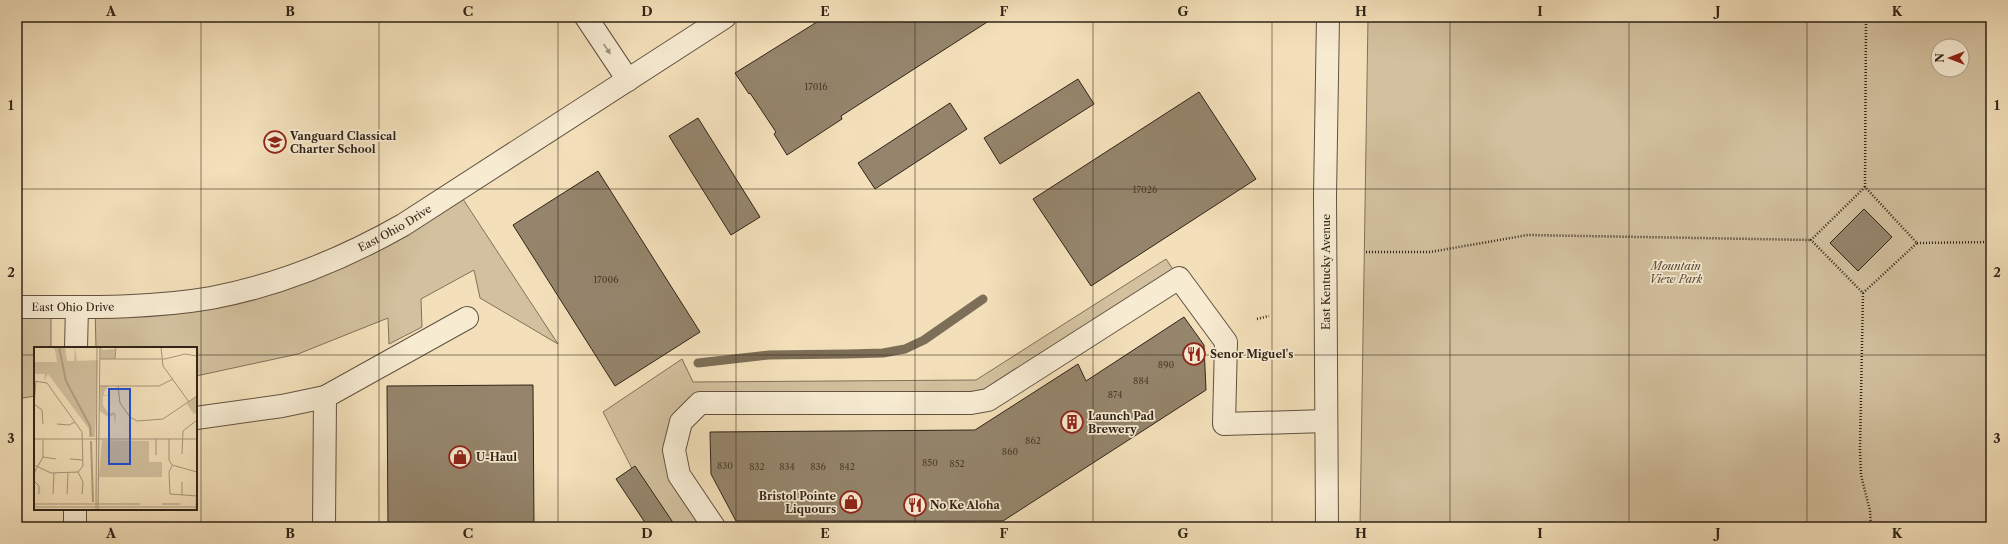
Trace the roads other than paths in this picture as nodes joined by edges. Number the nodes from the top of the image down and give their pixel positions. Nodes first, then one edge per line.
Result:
1 (586, 17) edge
2 (725, 17) edge
3 (1328, 17) edge
4 (628, 80) junction
5 (77, 306) junction
6 (17, 307) edge
7 (467, 318) dead end
8 (76, 347) edge
9 (325, 397) junction
10 (197, 418) edge
11 (1326, 421) junction
12 (75, 510) edge
13 (75, 527) edge
14 (324, 527) edge
15 (714, 527) edge
16 (1327, 527) edge

1 -> 4 street
2 - 4 street, East Ohio Drive
3 - 11 street, East Kentucky Avenue
4 - 5 street, East Ohio Drive
5 - 6 street, East Ohio Drive
5 - 8 street
7 - 9 street
9 - 10 street
9 - 14 street
11 - 15 street
11 - 16 street, East Kentucky Avenue
12 - 13 street

